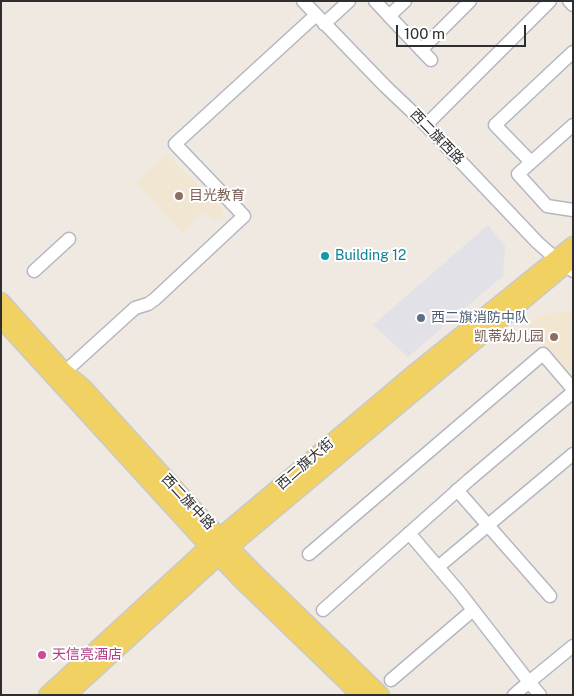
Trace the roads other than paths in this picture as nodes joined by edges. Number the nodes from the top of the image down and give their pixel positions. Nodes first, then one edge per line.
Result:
1 (303, 1) edge
2 (349, 1) edge
3 (375, 1) edge
4 (405, 1) edge
5 (470, 1) edge
6 (550, 1) edge
7 (569, 1) edge
8 (573, 5) edge
9 (389, 16) junction
10 (320, 20) junction
11 (421, 50) junction
12 (573, 52) edge
13 (431, 60) dead end
14 (573, 124) edge
15 (426, 125) junction
16 (531, 162) junction
17 (573, 210) edge
18 (69, 239) dead end
19 (573, 245) edge
20 (567, 264) edge
21 (34, 271) dead end
22 (1, 302) edge
23 (1, 319) edge
24 (60, 376) junction
25 (573, 391) edge
26 (573, 454) edge
27 (457, 490) junction
28 (488, 526) junction
29 (409, 533) junction
30 (219, 547) junction
31 (309, 554) dead end
32 (438, 567) junction
33 (550, 596) dead end
34 (323, 610) dead end
35 (473, 610) junction
36 (573, 646) edge
37 (391, 680) dead end
38 (529, 682) junction
39 (47, 695) edge
40 (67, 695) edge
41 (360, 695) edge
42 (381, 695) edge
43 (514, 695) edge
44 (540, 695) edge

1 - 10 street, 西二旗西路
2 - 10 street
3 - 9 street
4 - 9 street
5 - 11 street
6 - 15 street
7 - 8 street
9 - 11 street
10 - 15 street, 西二旗西路
10 - 24 street
11 - 13 street
12 - 16 street
14 - 16 street
15 - 20 street, 西二旗西路
16 - 17 street
18 - 21 street
19 - 20 main road, 西二旗大街
20 - 30 main road, 西二旗大街
22 - 24 main road, 西二旗中路
23 - 24 main road, 西二旗中路
24 - 30 main road, 西二旗中路
25 - 27 street
25 - 31 street
26 - 28 street
27 - 28 street
27 - 29 street
28 - 32 street
28 - 33 street
29 - 32 street
29 - 34 street
30 - 39 main road, 西二旗大街
30 - 40 main road, 西二旗大街
30 - 41 main road, 西二旗中路
30 - 42 main road, 西二旗中路
32 - 35 street
35 - 37 street
35 - 38 street
36 - 38 street
38 - 43 street
38 - 44 street

